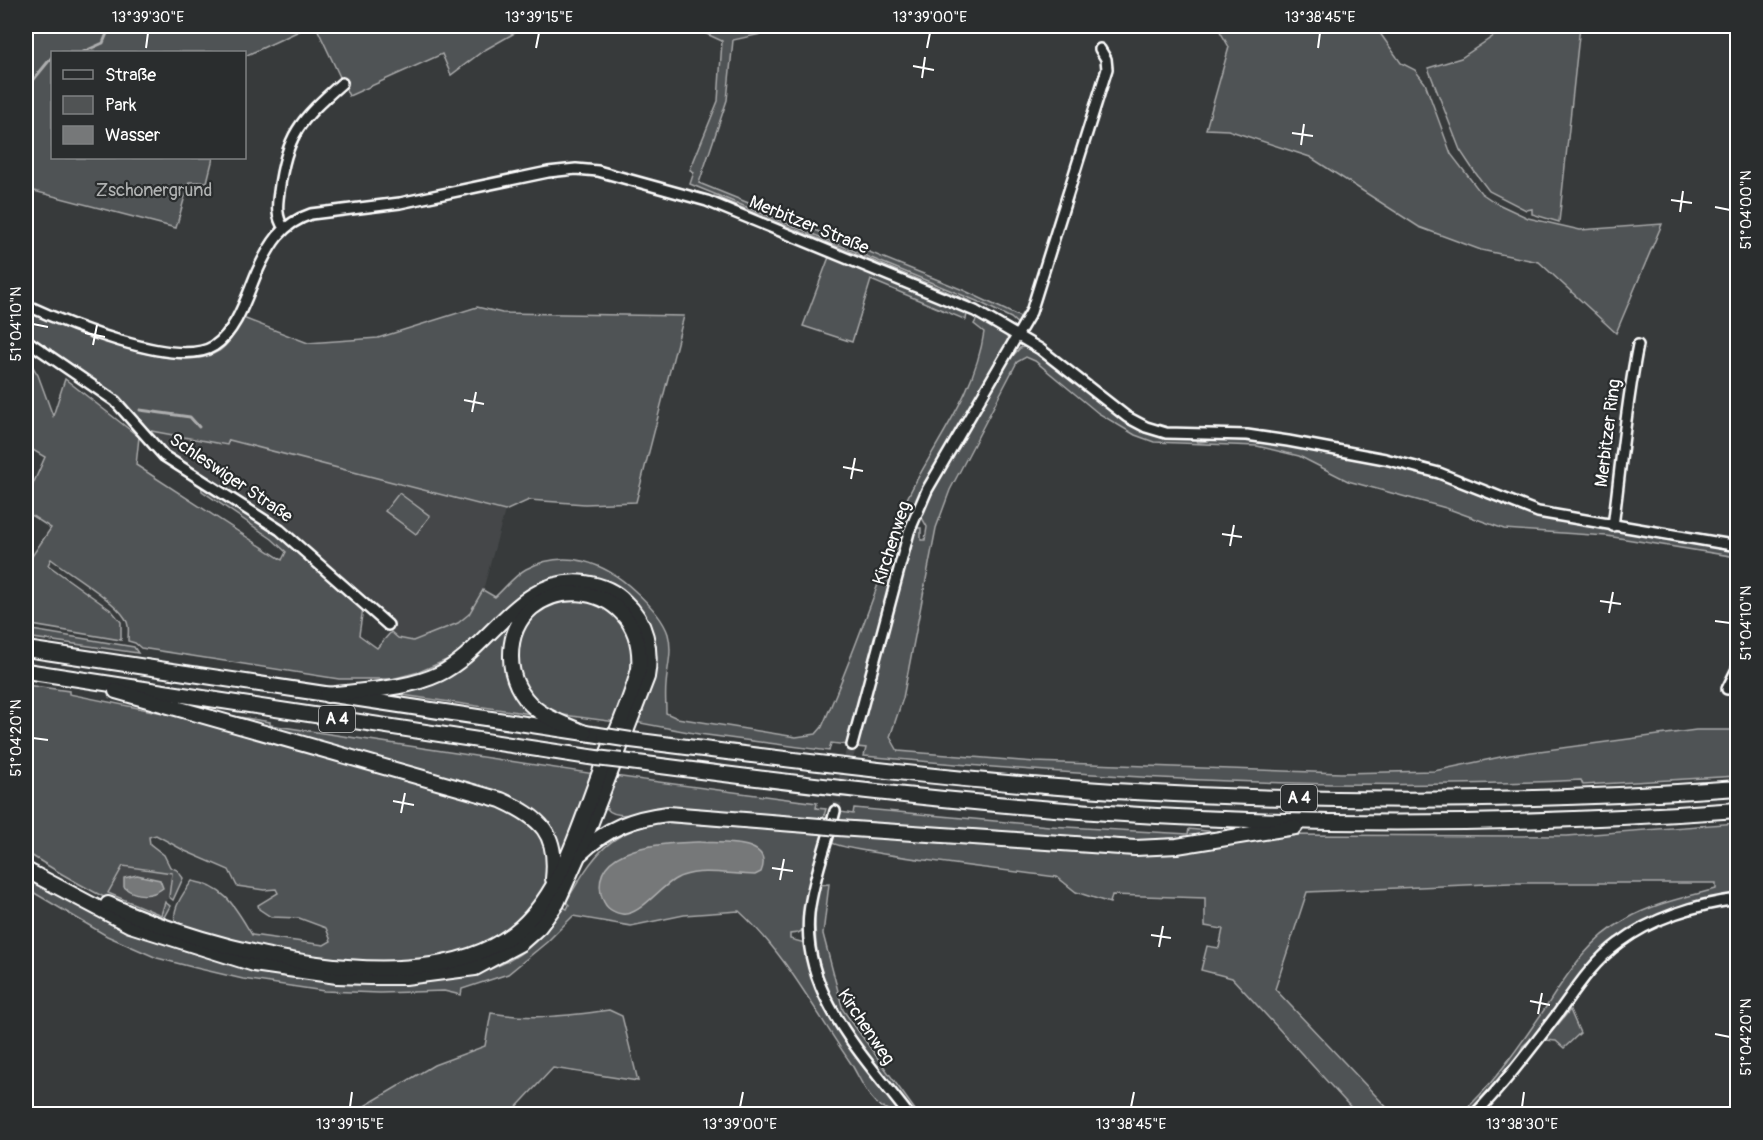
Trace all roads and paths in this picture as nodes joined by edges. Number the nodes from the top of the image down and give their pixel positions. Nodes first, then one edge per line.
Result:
1 (1100, 49) dead end
2 (342, 83) dead end
3 (284, 228) junction
4 (26, 305) edge
5 (1019, 335) junction
6 (26, 340) edge
7 (1638, 345) dead end
8 (1613, 526) junction
9 (1737, 546) edge
10 (388, 626) dead end
11 (26, 649) edge
12 (1737, 667) edge
13 (26, 671) edge
14 (78, 679) junction
15 (1727, 689) dead end
16 (327, 695) junction
17 (585, 733) junction
18 (852, 745) tunnel mouth
19 (1737, 788) edge
20 (835, 810) tunnel mouth
21 (1737, 810) edge
22 (1327, 822) junction
23 (578, 856) junction
24 (26, 860) edge
25 (26, 870) edge
26 (552, 884) junction
27 (1737, 899) edge
28 (908, 1114) edge
29 (1475, 1114) edge

1 - 5 street
2 - 3 street
3 - 4 street, Merbitzer Straße
3 - 5 street, Merbitzer Straße
5 - 8 street, Merbitzer Straße
5 - 18 street, Kirchenweg
6 - 10 street, Schleswiger Straße
7 - 8 street, Merbitzer Ring
8 - 9 street
11 - 16 highway, A 4
12 - 15 street
13 - 14 highway, A 4
14 - 22 highway, A 4, bridge
14 - 26 highway
16 - 17 highway, A 4
16 - 23 highway, A 4
17 - 19 highway, A 4, bridge
17 - 26 highway
20 - 28 street, Kirchenweg
21 - 22 highway, A 4
22 - 23 highway, bridge
23 - 25 highway
24 - 26 highway
27 - 29 street

